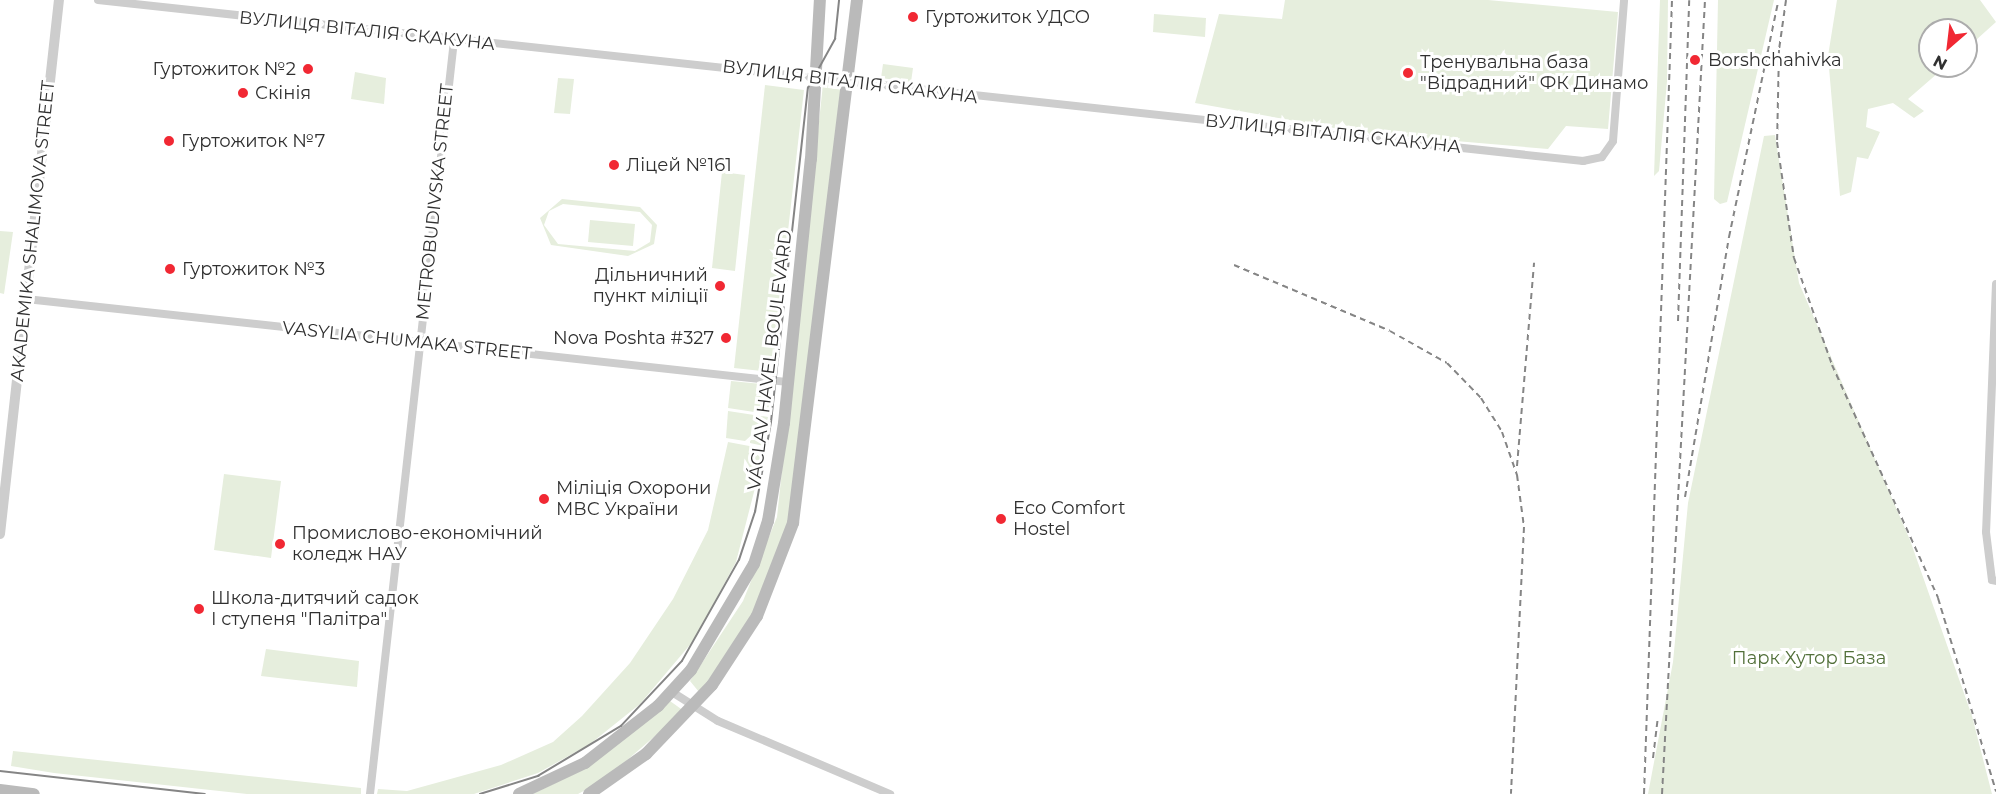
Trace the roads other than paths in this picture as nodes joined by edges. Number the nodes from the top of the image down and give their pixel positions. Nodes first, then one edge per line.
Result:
1 (59, 0) edge
2 (98, 0) edge
3 (818, 0) edge
4 (857, 0) edge
5 (863, 0) edge
6 (1624, 0) edge
7 (454, 40) junction
8 (853, 40) junction
9 (814, 77) junction
10 (849, 81) junction
11 (1996, 284) edge
12 (26, 299) junction
13 (419, 343) junction
14 (788, 382) junction
15 (1995, 399) edge
16 (1992, 478) edge
17 (0, 534) edge
18 (1994, 580) edge
19 (672, 692) junction
20 (693, 708) junction
21 (0, 790) edge
22 (34, 794) edge
23 (370, 794) edge
24 (519, 794) edge
25 (589, 794) edge
26 (890, 794) edge

1 - 12 street, AKADEMIKA SHALIMOVA STREET
2 - 7 street, ВУЛИЦЯ ВІТАЛІЯ СКАКУНА
3 - 9 main road, VÁCLAV HAVEL BOULEVARD
4 - 8 main road
5 - 8 main road
6 - 10 street, ВУЛИЦЯ ВІТАЛІЯ СКАКУНА
7 - 9 street, ВУЛИЦЯ ВІТАЛІЯ СКАКУНА
7 - 13 street, METROBUDIVSKA STREET
8 - 10 main road
9 - 10 street, ВУЛИЦЯ ВІТАЛІЯ СКАКУНА
9 - 14 main road, VÁCLAV HAVEL BOULEVARD
10 - 20 main road
11 - 15 street
12 - 13 street, VASYLIA CHUMAKA STREET
12 - 17 street, AKADEMIKA SHALIMOVA STREET
13 - 14 street, VASYLIA CHUMAKA STREET
13 - 23 street, METROBUDIVSKA STREET
14 - 19 main road, VÁCLAV HAVEL BOULEVARD
15 - 16 street
16 - 18 street
19 - 20 street
19 - 24 main road, VÁCLAV HAVEL BOULEVARD
20 - 25 main road
20 - 26 street
21 - 22 main road

